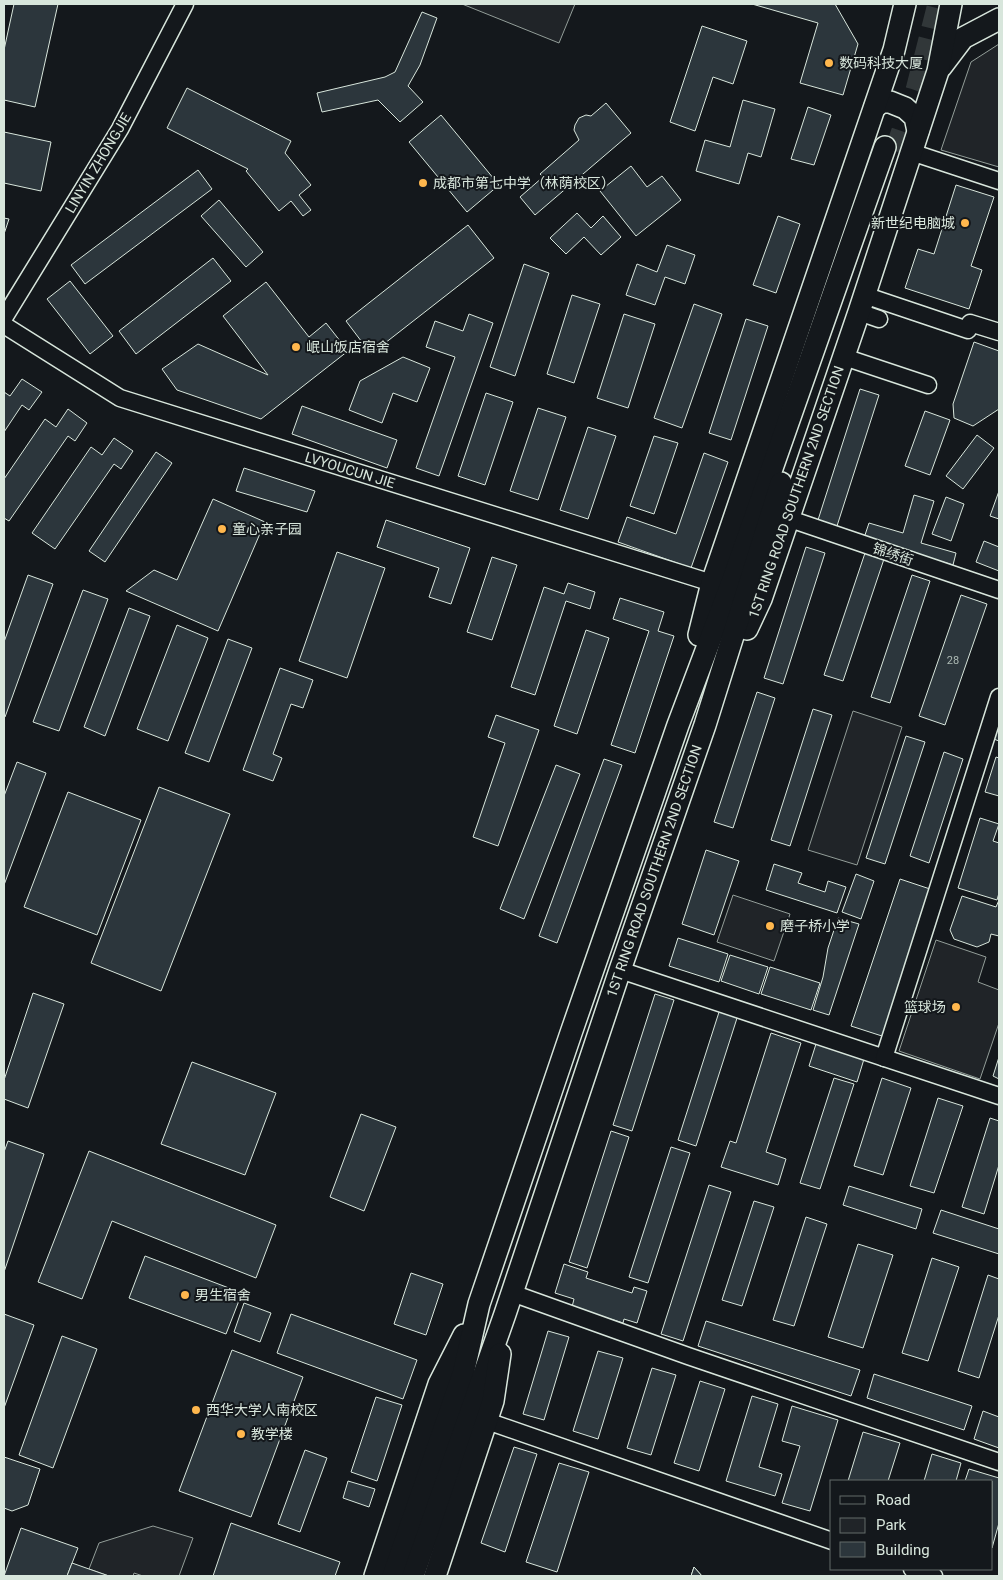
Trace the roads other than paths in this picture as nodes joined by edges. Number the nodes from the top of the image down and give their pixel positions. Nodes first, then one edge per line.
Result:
1 (185, 4) edge
2 (888, 4) edge
3 (905, 4) edge
4 (951, 4) edge
5 (999, 19) edge
6 (894, 50) junction
7 (938, 71) junction
8 (875, 107) junction
9 (918, 131) junction
10 (897, 150) junction
11 (999, 181) edge
12 (862, 303) junction
13 (4, 318) edge
14 (879, 319) dead end
15 (4, 325) edge
16 (999, 332) edge
17 (844, 357) junction
18 (928, 385) dead end
19 (787, 518) junction
20 (712, 583) junction
21 (999, 590) edge
22 (999, 697) edge
23 (678, 725) junction
24 (704, 725) junction
25 (620, 970) junction
26 (884, 1058) junction
27 (999, 1096) edge
28 (512, 1293) junction
29 (479, 1304) junction
30 (505, 1314) junction
31 (487, 1422) junction
32 (999, 1462) edge
33 (830, 1540) edge
34 (915, 1570) edge
35 (375, 1576) edge
36 (393, 1576) edge
37 (413, 1576) edge
38 (435, 1576) edge
39 (934, 1576) edge

1 - 13 street, LINYIN ZHONGJIE
2 - 6 main road
3 - 6 main road, 1ST RING ROAD SOUTHERN 2ND SECTION
4 - 7 main road, 1ST RING ROAD SOUTHERN 2ND SECTION
5 - 7 main road
6 - 8 main road, 1ST RING ROAD SOUTHERN 2ND SECTION
7 - 9 main road, 1ST RING ROAD SOUTHERN 2ND SECTION
8 - 9 main road
8 - 20 main road, 1ST RING ROAD SOUTHERN 2ND SECTION
9 - 10 main road, 1ST RING ROAD SOUTHERN 2ND SECTION
10 - 11 street
10 - 12 main road, 1ST RING ROAD SOUTHERN 2ND SECTION
10 - 23 main road
10 - 24 main road
12 - 14 street
12 - 16 street
12 - 17 main road, 1ST RING ROAD SOUTHERN 2ND SECTION
15 - 20 street, LVYOUCUN JIE
17 - 18 street
17 - 19 main road, 1ST RING ROAD SOUTHERN 2ND SECTION
19 - 21 street, 锦绣街
19 - 24 main road, 1ST RING ROAD SOUTHERN 2ND SECTION
20 - 23 main road, 1ST RING ROAD SOUTHERN 2ND SECTION
22 - 26 street
23 - 29 main road, 1ST RING ROAD SOUTHERN 2ND SECTION
24 - 25 main road, 1ST RING ROAD SOUTHERN 2ND SECTION
25 - 26 street
25 - 28 main road, 1ST RING ROAD SOUTHERN 2ND SECTION
26 - 27 street
28 - 30 main road, 1ST RING ROAD SOUTHERN 2ND SECTION
28 - 32 street
29 - 35 main road, 1ST RING ROAD SOUTHERN 2ND SECTION
29 - 36 main road, 1ST RING ROAD SOUTHERN 2ND SECTION
30 - 31 main road, 1ST RING ROAD SOUTHERN 2ND SECTION
30 - 37 main road, 1ST RING ROAD SOUTHERN 2ND SECTION
31 - 33 street
31 - 38 main road, 1ST RING ROAD SOUTHERN 2ND SECTION
34 - 39 street

